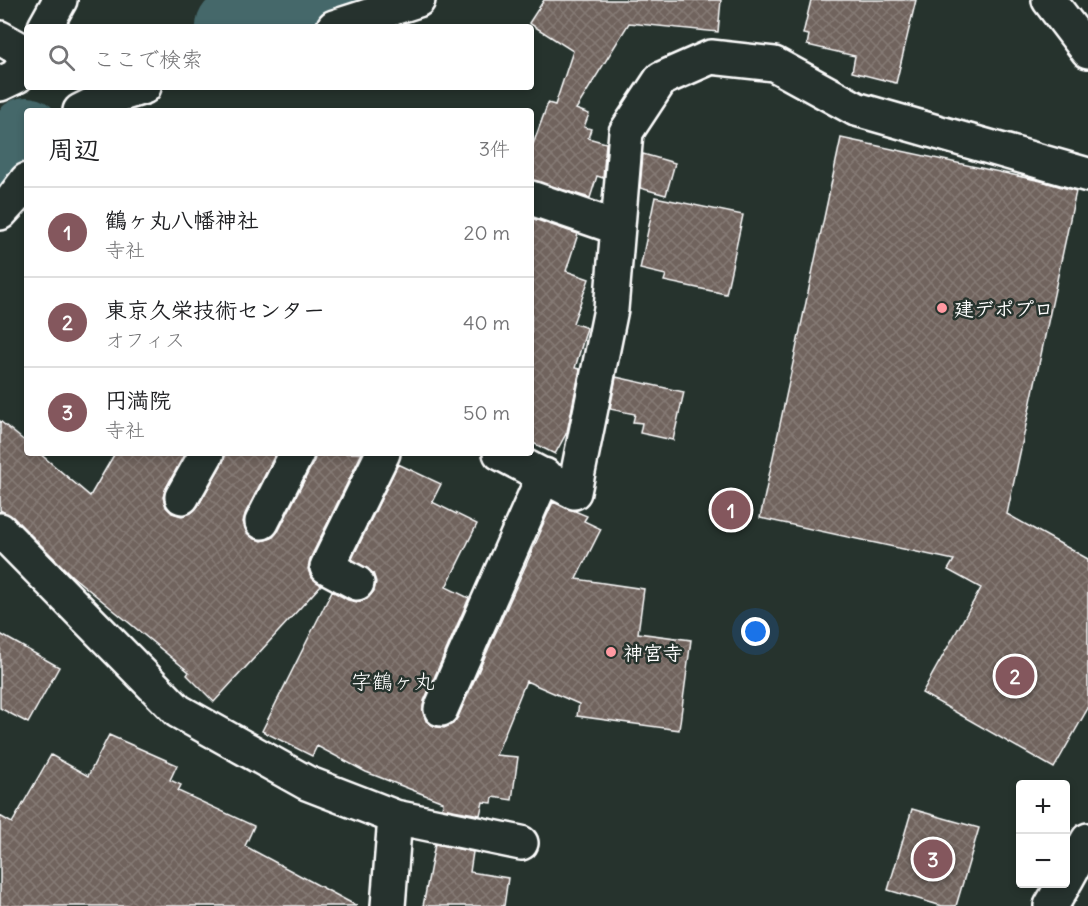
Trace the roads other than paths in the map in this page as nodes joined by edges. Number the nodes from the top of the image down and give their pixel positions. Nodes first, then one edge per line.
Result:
1 (60, 0) edge
2 (418, 0) edge
3 (1049, 0) edge
4 (47, 24) edge
5 (343, 24) edge
6 (0, 38) edge
7 (24, 51) edge
8 (1088, 51) edge
9 (24, 63) edge
10 (0, 84) edge
11 (134, 90) edge
12 (86, 108) edge
13 (1088, 175) edge
14 (534, 199) edge
15 (618, 228) junction
16 (205, 456) edge
17 (295, 456) edge
18 (382, 456) edge
19 (506, 456) edge
20 (544, 475) junction
21 (182, 497) dead end
22 (262, 522) dead end
23 (0, 530) edge
24 (357, 583) dead end
25 (441, 709) dead end
26 (395, 817) junction
27 (1088, 840) edge
28 (521, 843) dead end
29 (1070, 873) edge
30 (1062, 888) edge
31 (388, 906) edge
32 (1051, 906) edge

1 - 4 street
2 - 5 street
3 - 8 street
6 - 7 street
9 - 10 street
11 - 12 street
13 - 15 street
14 - 15 street
15 - 20 street
16 - 21 street
17 - 22 street
18 - 24 street
19 - 20 street
20 - 25 street
23 - 26 street
26 - 28 street
26 - 31 street
27 - 29 street
30 - 32 street

